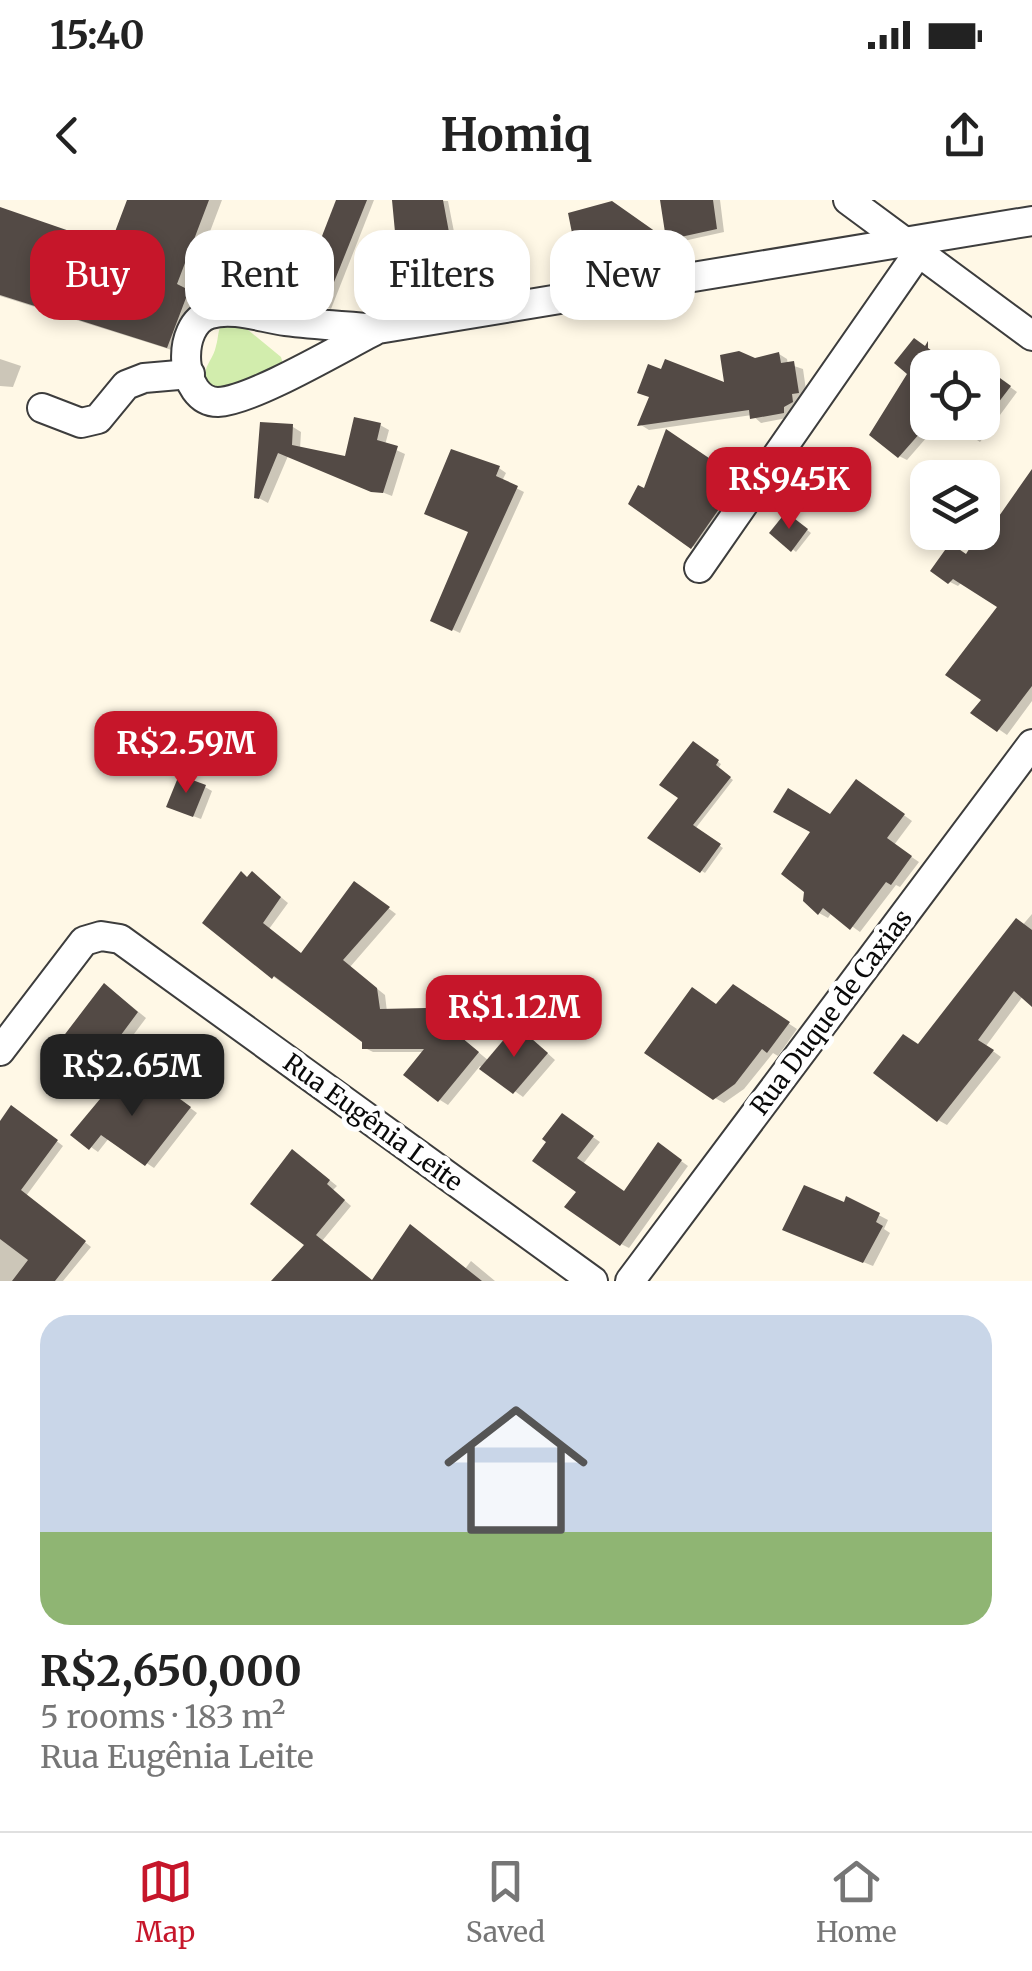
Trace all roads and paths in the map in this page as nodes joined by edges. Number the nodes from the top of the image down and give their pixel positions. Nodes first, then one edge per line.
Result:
1 (848, 200) edge
2 (1032, 222) edge
3 (909, 247) junction
4 (378, 329) junction
5 (1032, 336) edge
6 (190, 374) junction
7 (42, 408) dead end
8 (699, 568) dead end
9 (1032, 744) edge
10 (0, 1051) edge
11 (593, 1281) edge
12 (630, 1281) edge

1 - 3 street
2 - 3 street
3 - 4 street
3 - 5 street
3 - 8 street
4 - 6 street
4 - 6 street
6 - 7 street
9 - 12 street, Rua Duque de Caxias
10 - 11 street, Rua Eugênia Leite

